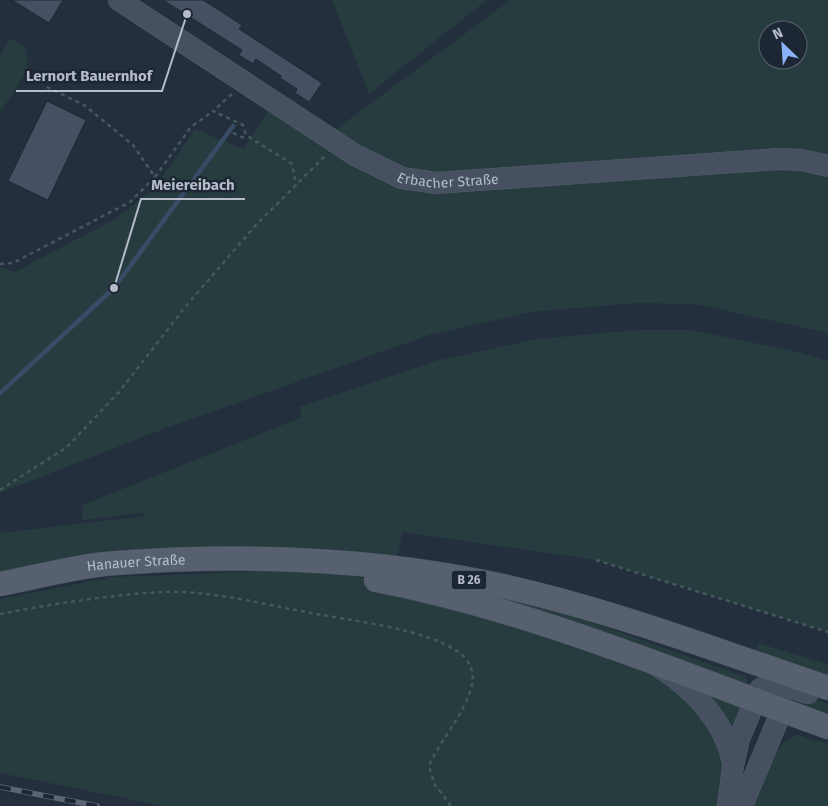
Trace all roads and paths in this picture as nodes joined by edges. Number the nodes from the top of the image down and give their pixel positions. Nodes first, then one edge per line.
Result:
1 (119, 0) edge
2 (244, 83) junction
3 (43, 85) dead end
4 (213, 111) junction
5 (233, 134) dead end
6 (246, 135) junction
7 (336, 144) junction
8 (828, 166) edge
9 (155, 178) junction
10 (296, 185) junction
11 (0, 264) edge
12 (0, 490) edge
13 (596, 560) dead end
14 (274, 561) junction
15 (0, 584) edge
16 (0, 614) edge
17 (828, 632) edge
18 (650, 662) junction
19 (784, 679) junction
20 (828, 688) edge
21 (828, 699) edge
22 (755, 700) junction
23 (782, 710) junction
24 (828, 727) edge
25 (733, 766) junction
26 (451, 806) edge
27 (728, 806) edge
28 (742, 806) edge

1 - 2 street, Erbacher Straße
2 - 4 path
2 - 7 street, Erbacher Straße
3 - 9 path
4 - 6 path
4 - 9 path
5 - 6 path
6 - 10 path
7 - 8 street, Erbacher Straße
7 - 10 path
9 - 11 path
10 - 12 path
13 - 17 path
14 - 15 main road, Hanauer Straße / B 26
14 - 18 main road, B 26
14 - 19 main road, B 26
16 - 26 path
18 - 22 main road, B 26
18 - 25 street
19 - 20 main road, B 26
19 - 21 street
19 - 22 street
19 - 23 main road
22 - 23 main road, B 26
22 - 25 street
23 - 24 main road, B 26
23 - 28 street
25 - 27 street

